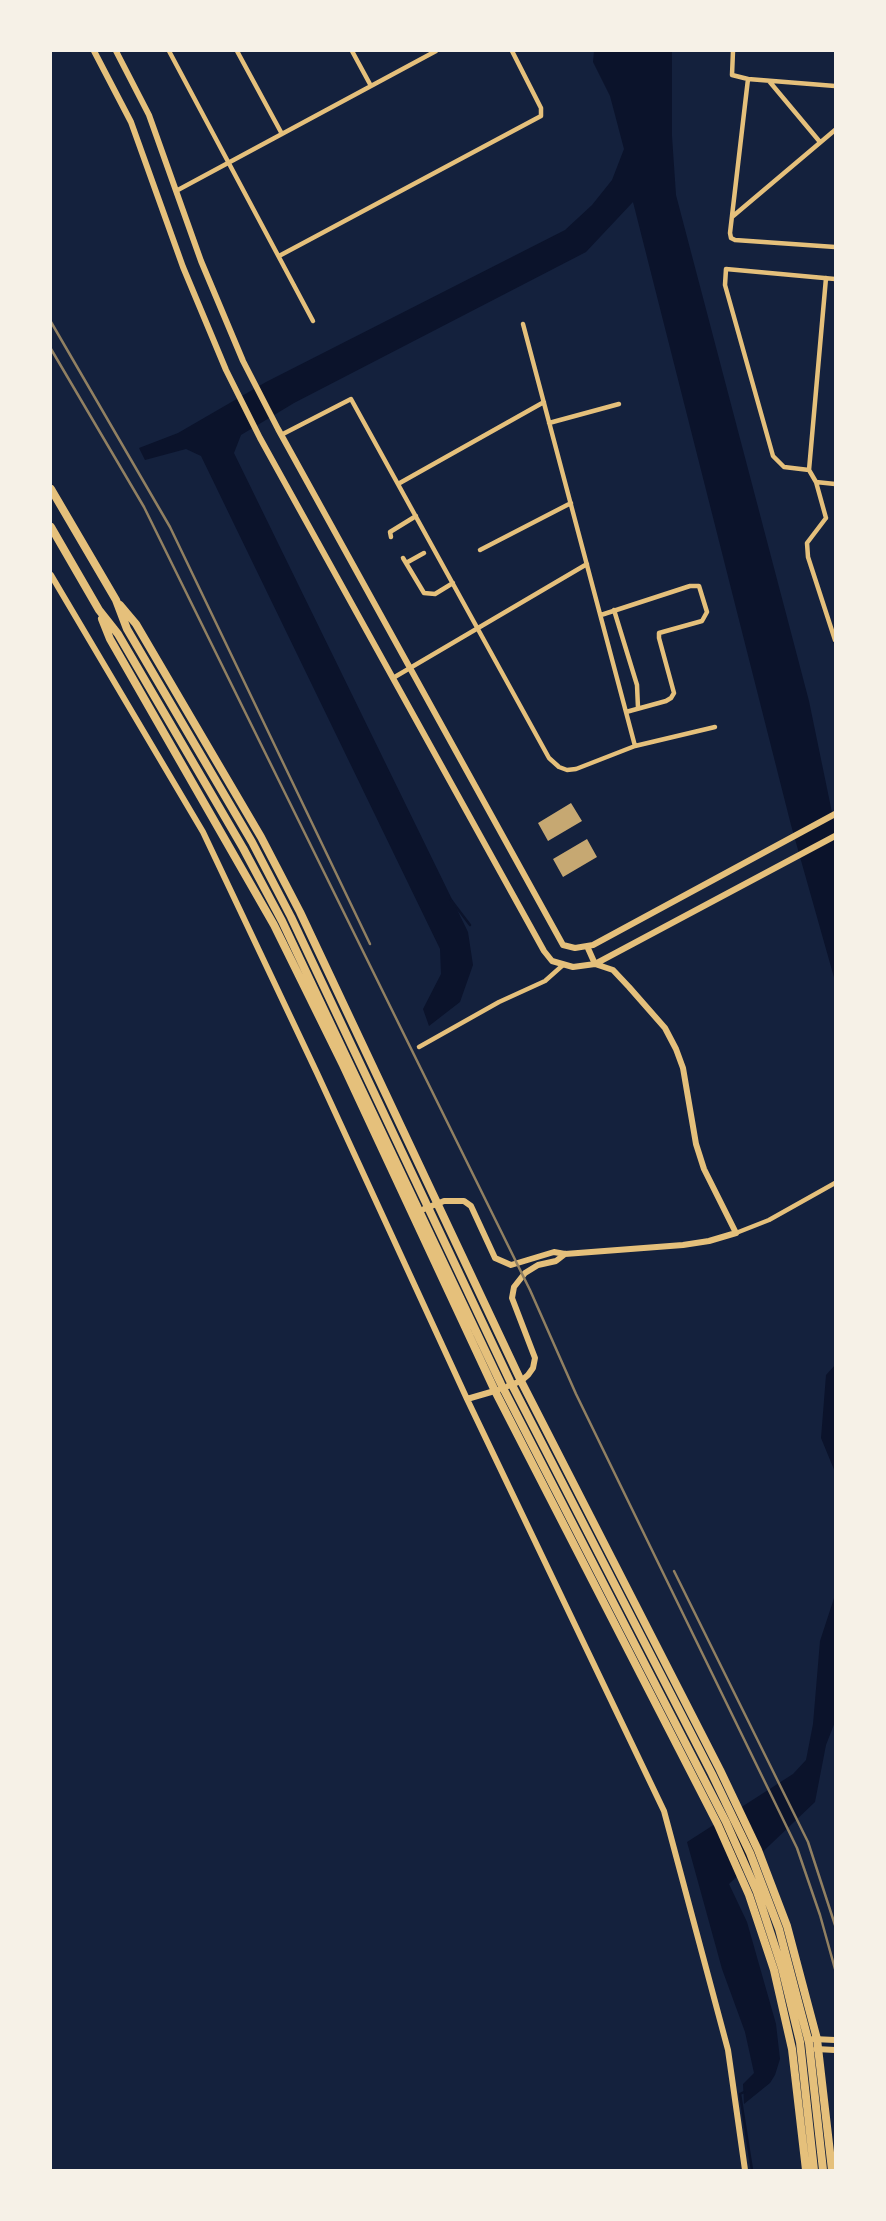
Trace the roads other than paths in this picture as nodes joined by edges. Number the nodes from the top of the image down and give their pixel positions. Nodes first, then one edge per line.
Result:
1 (94, 51) edge
2 (116, 51) edge
3 (169, 51) edge
4 (236, 51) edge
5 (352, 51) edge
6 (436, 51) edge
7 (512, 51) edge
8 (733, 51) edge
9 (748, 79) junction
10 (769, 81) junction
11 (371, 86) junction
12 (835, 86) edge
13 (835, 130) edge
14 (282, 134) junction
15 (820, 142) junction
16 (228, 163) junction
17 (176, 191) junction
18 (732, 218) junction
19 (835, 247) edge
20 (279, 256) junction
21 (826, 278) junction
22 (835, 279) edge
23 (313, 321) dead end
24 (523, 324) dead end
25 (544, 402) junction
26 (618, 404) dead end
27 (549, 423) junction
28 (279, 432) junction
29 (809, 470) junction
30 (816, 482) junction
31 (398, 484) junction
32 (835, 484) edge
33 (51, 489) edge
34 (570, 503) junction
35 (416, 516) junction
36 (826, 518) junction
37 (835, 519) edge
38 (51, 527) edge
39 (391, 537) dead end
40 (480, 550) dead end
41 (424, 553) dead end
42 (587, 564) junction
43 (51, 575) edge
44 (453, 583) junction
45 (116, 600) junction
46 (99, 610) junction
47 (614, 610) junction
48 (601, 615) junction
49 (478, 628) junction
50 (835, 640) edge
51 (410, 668) junction
52 (393, 678) junction
53 (638, 708) junction
54 (626, 712) junction
55 (715, 727) dead end
56 (635, 746) junction
57 (835, 814) edge
58 (835, 836) edge
59 (587, 946) junction
60 (595, 964) junction
61 (563, 965) junction
62 (419, 1048) dead end
63 (835, 1183) edge
64 (437, 1204) junction
65 (413, 1214) junction
66 (736, 1233) junction
67 (565, 1254) junction
68 (520, 1381) junction
69 (495, 1391) junction
70 (467, 1399) junction
71 (817, 2039) junction
72 (835, 2040) edge
73 (791, 2044) junction
74 (819, 2049) junction
75 (835, 2050) edge
76 (745, 2170) edge
77 (806, 2170) edge
78 (814, 2170) edge
79 (823, 2170) edge
80 (832, 2170) edge

1 - 52 street
2 - 17 street
3 - 16 street
4 - 14 street
5 - 11 street
6 - 11 street
7 - 20 street
8 - 9 street
9 - 10 street
9 - 18 street
10 - 12 street
10 - 15 street
11 - 14 street
13 - 15 street
14 - 16 street
15 - 18 street
16 - 17 street
16 - 20 street
17 - 28 street
18 - 19 street
20 - 23 street
21 - 22 street
21 - 29 street
21 - 29 street
24 - 25 street
25 - 27 street
25 - 31 street
26 - 27 street
27 - 34 street
28 - 31 street
28 - 51 street
29 - 30 street
30 - 32 street
30 - 36 street
31 - 35 street
33 - 45 main road
34 - 40 street
34 - 42 street
35 - 39 street
35 - 44 street
36 - 37 street
36 - 50 street
38 - 46 main road
41 - 44 street
42 - 48 street
42 - 49 street
43 - 70 street
44 - 49 street
45 - 64 main road
45 - 79 main road
46 - 65 main road
46 - 78 main road
47 - 48 street
47 - 53 street
47 - 53 street
48 - 54 street
49 - 51 street
49 - 56 street
51 - 52 street
51 - 59 street
52 - 61 street
53 - 54 street
54 - 56 street
55 - 56 street
57 - 59 street
58 - 60 street
59 - 60 street
60 - 61 street
60 - 66 street
61 - 62 street
63 - 66 street
64 - 65 street
64 - 67 street
64 - 68 main road
65 - 69 main road
66 - 67 street
67 - 68 street
68 - 69 street
68 - 71 main road
69 - 70 street
69 - 73 main road
70 - 76 street
71 - 72 street
71 - 73 street
71 - 74 main road
73 - 74 street
73 - 77 main road
74 - 75 street
74 - 80 main road

